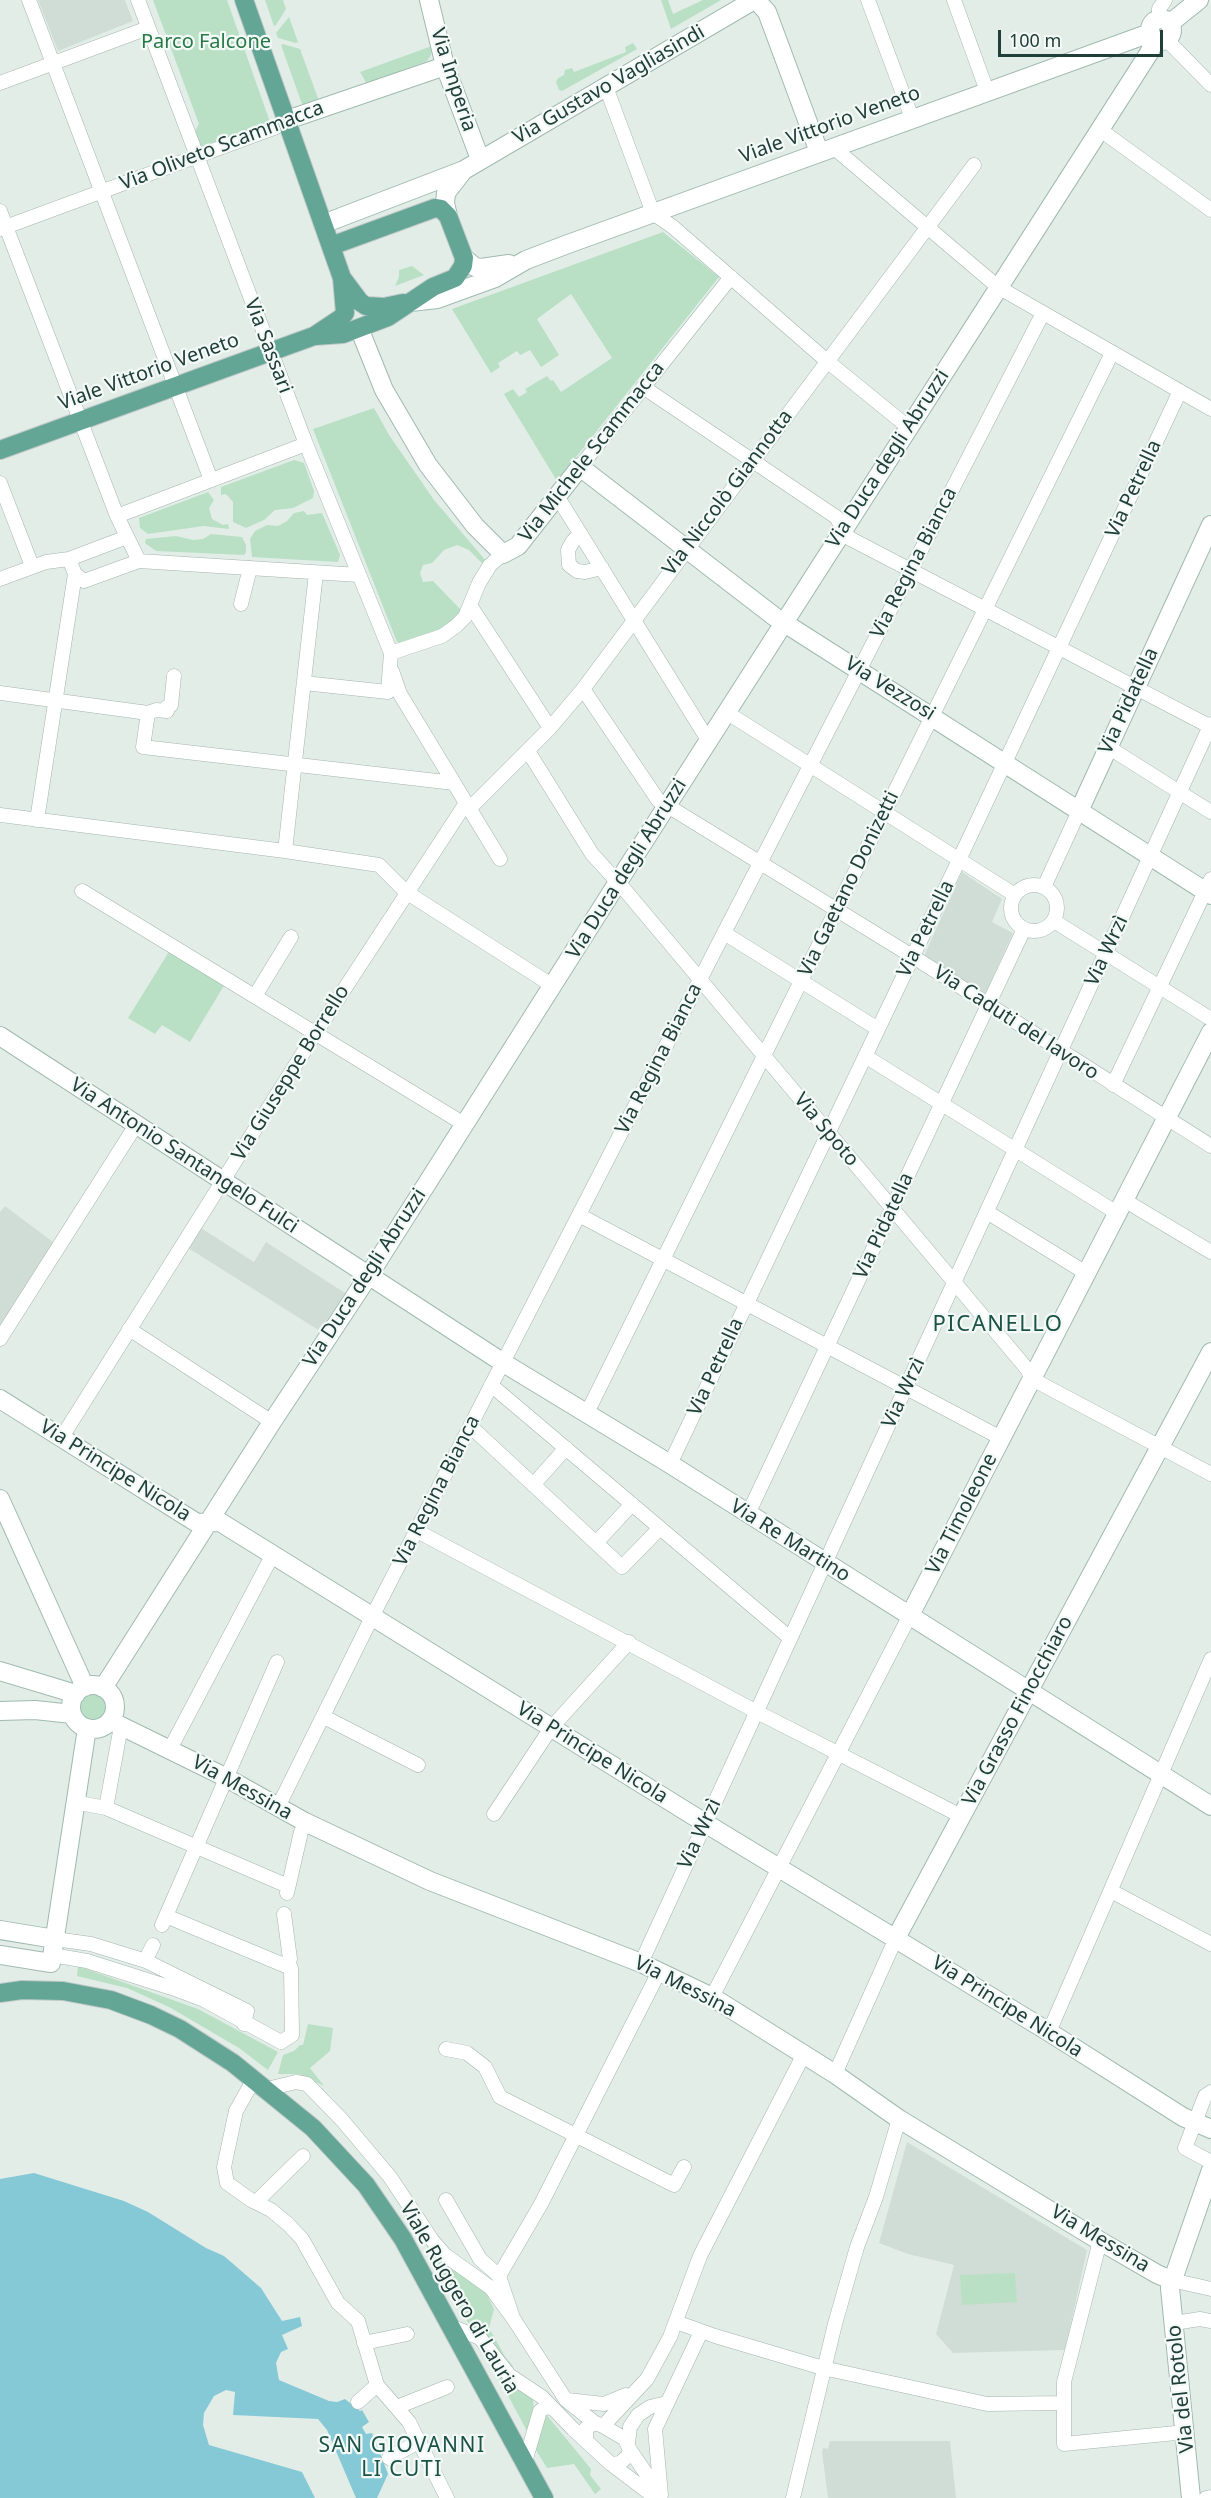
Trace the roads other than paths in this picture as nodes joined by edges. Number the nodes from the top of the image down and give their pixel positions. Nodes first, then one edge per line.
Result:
1 (28, 0) edge
2 (138, 0) edge
3 (244, 0) edge
4 (429, 0) edge
5 (755, 0) edge
6 (868, 0) edge
7 (954, 0) edge
8 (1165, 0) edge
9 (1199, 0) edge
10 (148, 28) junction
11 (1160, 31) junction
12 (52, 63) junction
13 (445, 66) junction
14 (0, 83) edge
15 (1211, 85) edge
16 (606, 87) junction
17 (987, 91) junction
18 (912, 118) junction
19 (286, 120) junction
20 (1099, 129) junction
21 (826, 149) junction
22 (196, 156) junction
23 (480, 159) junction
24 (974, 165) dead end
25 (456, 173) junction
26 (101, 192) junction
27 (1211, 210) edge
28 (0, 211) edge
29 (653, 213) junction
30 (416, 214) junction
31 (448, 216) junction
32 (321, 218) junction
33 (928, 227) junction
34 (3, 228) edge
35 (330, 246) junction
36 (464, 258) junction
37 (526, 260) junction
38 (342, 278) junction
39 (731, 278) junction
40 (998, 287) junction
41 (411, 302) junction
42 (1043, 313) junction
43 (351, 331) junction
44 (314, 336) junction
45 (270, 352) junction
46 (1112, 353) junction
47 (827, 361) junction
48 (175, 387) junction
49 (643, 387) junction
50 (1180, 391) junction
51 (1211, 409) edge
52 (80, 421) junction
53 (908, 427) junction
54 (306, 444) junction
55 (0, 450) edge
56 (753, 460) junction
57 (580, 467) junction
58 (209, 476) junction
59 (0, 483) edge
60 (557, 496) junction
61 (117, 516) junction
62 (1211, 525) edge
63 (578, 529) junction
64 (843, 529) junction
65 (127, 537) junction
66 (686, 549) junction
67 (503, 554) junction
68 (69, 559) junction
69 (140, 561) junction
70 (31, 563) junction
71 (599, 563) junction
72 (250, 568) junction
73 (910, 570) junction
74 (75, 574) junction
75 (359, 575) junction
76 (316, 578) junction
77 (0, 579) edge
78 (241, 604) dead end
79 (470, 605) junction
80 (984, 609) junction
81 (634, 619) junction
82 (784, 622) junction
83 (1060, 648) junction
84 (391, 660) junction
85 (859, 670) junction
86 (174, 676) dead end
87 (304, 683) junction
88 (1135, 687) junction
89 (583, 689) junction
90 (0, 693) edge
91 (55, 700) junction
92 (726, 712) junction
93 (148, 713) junction
94 (932, 716) junction
95 (1211, 726) edge
96 (550, 728) junction
97 (708, 740) junction
98 (1108, 747) junction
99 (528, 751) junction
100 (1004, 763) junction
101 (296, 764) junction
102 (810, 766) junction
103 (454, 783) junction
104 (1180, 793) junction
105 (667, 805) junction
106 (467, 806) junction
107 (1079, 811) junction
108 (884, 812) junction
109 (1211, 812) edge
110 (0, 815) edge
111 (37, 820) junction
112 (285, 851) junction
113 (1151, 857) junction
114 (500, 859) dead end
115 (959, 860) junction
116 (761, 862) junction
117 (618, 882) junction
118 (1047, 882) junction
119 (1209, 888) edge
120 (82, 891) dead end
121 (406, 892) junction
122 (1010, 892) junction
123 (836, 909) junction
124 (1058, 923) junction
125 (724, 933) junction
126 (1022, 933) junction
127 (291, 937) dead end
128 (1106, 953) junction
129 (912, 956) junction
130 (699, 981) junction
131 (801, 981) junction
132 (553, 986) junction
133 (1160, 986) junction
134 (255, 996) junction
135 (988, 1005) junction
136 (1211, 1019) edge
137 (878, 1029) junction
138 (1211, 1032) edge
139 (315, 1034) junction
140 (0, 1036) edge
141 (1060, 1052) junction
142 (764, 1056) junction
143 (865, 1056) junction
144 (1113, 1085) junction
145 (943, 1104) junction
146 (1166, 1118) junction
147 (464, 1124) junction
148 (136, 1125) junction
149 (828, 1132) junction
150 (1211, 1146) edge
151 (1016, 1150) junction
152 (223, 1181) junction
153 (1120, 1206) junction
154 (892, 1209) junction
155 (987, 1212) junction
156 (579, 1215) junction
157 (1211, 1252) edge
158 (663, 1260) junction
159 (1086, 1273) junction
160 (369, 1275) junction
161 (955, 1283) junction
162 (746, 1303) junction
163 (129, 1329) junction
164 (0, 1338) edge
165 (827, 1346) junction
166 (1211, 1352) edge
167 (502, 1362) junction
168 (1032, 1379) junction
169 (491, 1385) junction
170 (907, 1387) junction
171 (0, 1399) edge
172 (586, 1415) junction
173 (272, 1422) junction
174 (470, 1426) junction
175 (62, 1437) junction
176 (1001, 1438) junction
177 (1160, 1446) junction
178 (566, 1448) junction
179 (670, 1464) junction
180 (1211, 1474) edge
181 (533, 1485) junction
182 (0, 1499) edge
183 (632, 1504) junction
184 (748, 1514) junction
185 (209, 1523) junction
186 (660, 1528) junction
187 (417, 1531) junction
188 (596, 1542) junction
189 (272, 1556) junction
190 (825, 1563) junction
191 (373, 1615) junction
192 (909, 1617) junction
193 (790, 1638) junction
194 (629, 1642) junction
195 (1211, 1659) edge
196 (277, 1662) dead end
197 (0, 1671) edge
198 (103, 1688) junction
199 (80, 1690) junction
200 (1029, 1691) junction
201 (0, 1711) edge
202 (757, 1712) junction
203 (72, 1714) junction
204 (324, 1717) junction
205 (122, 1726) junction
206 (87, 1728) junction
207 (551, 1728) junction
208 (170, 1749) junction
209 (839, 1754) junction
210 (418, 1765) dead end
211 (1161, 1774) junction
212 (225, 1777) junction
213 (1211, 1806) edge
214 (74, 1807) junction
215 (278, 1807) junction
216 (108, 1810) junction
217 (494, 1814) dead end
218 (961, 1816) junction
219 (705, 1823) junction
220 (301, 1832) dead end
221 (196, 1846) junction
222 (781, 1868) junction
223 (1111, 1891) junction
224 (286, 1900) junction
225 (0, 1930) edge
226 (896, 1938) junction
227 (1211, 1944) edge
228 (53, 1952) junction
229 (0, 1955) edge
230 (641, 1963) junction
231 (291, 1964) junction
232 (659, 1972) junction
233 (0, 1993) edge
234 (712, 1996) junction
235 (1049, 2032) junction
236 (446, 2049) dead end
237 (804, 2054) junction
238 (835, 2074) junction
239 (260, 2084) junction
240 (1211, 2092) edge
241 (899, 2119) junction
242 (1196, 2123) edge
243 (575, 2135) junction
244 (303, 2156) dead end
245 (1211, 2162) edge
246 (684, 2167) dead end
247 (1211, 2171) edge
248 (446, 2200) dead end
249 (256, 2202) junction
250 (422, 2226) junction
251 (403, 2239) junction
252 (1100, 2241) junction
253 (499, 2276) junction
254 (1171, 2280) junction
255 (1211, 2289) edge
256 (513, 2318) junction
257 (1211, 2321) edge
258 (676, 2322) junction
259 (1174, 2323) junction
260 (453, 2326) junction
261 (701, 2332) junction
262 (407, 2334) dead end
263 (364, 2343) junction
264 (823, 2368) junction
265 (647, 2379) junction
266 (377, 2385) junction
267 (447, 2387) dead end
268 (566, 2400) junction
269 (358, 2402) dead end
270 (667, 2403) junction
271 (1064, 2403) junction
272 (397, 2408) junction
273 (554, 2409) junction
274 (599, 2424) junction
275 (1186, 2432) junction
276 (586, 2440) junction
277 (420, 2441) junction
278 (629, 2447) junction
279 (389, 2458) dead end
280 (525, 2462) junction
281 (611, 2464) junction
282 (660, 2497) edge
283 (1211, 2497) edge
284 (447, 2498) edge
285 (544, 2498) edge
286 (793, 2498) edge
287 (1191, 2498) edge
288 (1206, 2498) edge

1 - 12 street
2 - 10 street, Via Sassari
3 - 19 main road
4 - 13 main road, Via Imperia
5 - 16 main road, Via Gustavo Vagliasindi
5 - 21 main road
6 - 18 street
7 - 17 street
8 - 11 street
9 - 11 main road
10 - 12 street
10 - 22 street, Via Sassari
11 - 15 street
11 - 17 main road, Viale Vittorio Veneto
11 - 20 main road, Via Duca degli Abruzzi
12 - 14 street
12 - 26 street
13 - 19 main road, Via Oliveto Scammacca
13 - 23 main road, Via Imperia
16 - 23 main road, Via Gustavo Vagliasindi
16 - 29 street
17 - 18 main road, Viale Vittorio Veneto
18 - 21 main road, Viale Vittorio Veneto
19 - 22 street, Via Oliveto Scammacca
19 - 32 main road
20 - 27 street
20 - 40 main road, Via Duca degli Abruzzi
21 - 29 main road, Viale Vittorio Veneto
21 - 33 street
22 - 26 street, Via Oliveto Scammacca
22 - 45 street, Via Sassari
23 - 25 main road, Via Gustavo Vagliasindi
24 - 33 street, Via Niccolò Giannotta
25 - 30 main road
25 - 31 main road
25 - 32 main road
26 - 34 street, Via Oliveto Scammacca
26 - 48 street
28 - 34 street
29 - 37 main road, Viale Vittorio Veneto
29 - 39 street
30 - 31 main road
30 - 35 main road
31 - 36 main road
32 - 35 main road
33 - 40 street
33 - 47 street, Via Niccolò Giannotta
34 - 52 street
35 - 38 main road
36 - 37 main road
36 - 41 main road
37 - 41 main road
38 - 41 main road
38 - 44 main road
39 - 47 street
39 - 49 street, Via Michele Scammacca
40 - 42 street
40 - 53 main road, Via Duca degli Abruzzi
41 - 43 main road
42 - 46 street
42 - 73 street, Via Regina Bianca
43 - 44 main road
43 - 67 main road
44 - 45 main road, Viale Vittorio Veneto
45 - 48 main road, Viale Vittorio Veneto
45 - 54 street, Via Sassari
46 - 50 street
46 - 80 street, Via Gaetano Donizetti
47 - 53 street
47 - 56 street, Via Niccolò Giannotta
48 - 52 main road, Viale Vittorio Veneto
48 - 58 street
49 - 56 street
49 - 57 street, Via Michele Scammacca
50 - 51 street
50 - 83 street, Via Petrella
52 - 55 main road, Viale Vittorio Veneto
52 - 61 street
53 - 64 main road, Via Duca degli Abruzzi
54 - 58 street
54 - 75 street, Via Sassari
56 - 64 street
56 - 66 street, Via Niccolò Giannotta
57 - 60 main road, Via Michele Scammacca
57 - 66 main road, Via Vezzosi
58 - 61 street
59 - 70 street
60 - 63 street
60 - 67 main road, Via Michele Scammacca
61 - 65 street
62 - 88 main road, Via Pidatella
63 - 71 street
63 - 71 street
64 - 73 street
64 - 82 main road, Via Duca degli Abruzzi
65 - 68 street
65 - 69 street
66 - 81 street, Via Niccolò Giannotta
66 - 82 main road, Via Vezzosi
67 - 79 street, Via Michele Scammacca
68 - 70 street
68 - 74 street
69 - 72 street
69 - 74 street
70 - 77 street
71 - 81 street
72 - 76 street
72 - 78 street
73 - 80 street
73 - 85 street, Via Regina Bianca
74 - 91 street
75 - 76 street
75 - 84 street, Via Sassari
76 - 87 street
79 - 84 street, Via Michele Scammacca
79 - 96 street
80 - 83 street
80 - 94 street, Via Gaetano Donizetti
81 - 89 street, Via Niccolò Giannotta
81 - 97 street
82 - 85 main road, Via Vezzosi
82 - 92 main road, Via Duca degli Abruzzi
83 - 88 street
83 - 100 street, Via Petrella
84 - 87 street, Via Sassari
84 - 103 street
85 - 94 main road, Via Vezzosi
85 - 102 street, Via Regina Bianca
86 - 93 street
87 - 101 street
88 - 95 street
88 - 98 main road, Via Pidatella
89 - 96 street, Via Niccolò Giannotta
89 - 105 street, Via Caduti del lavoro
90 - 91 street
91 - 93 street
91 - 111 street
92 - 97 main road, Via Duca degli Abruzzi
92 - 102 street
93 - 101 street
94 - 100 main road, Via Vezzosi
94 - 108 street, Via Gaetano Donizetti
95 - 104 street, Via Wrzì
96 - 99 street, Via Niccolò Giannotta
97 - 105 main road, Via Duca degli Abruzzi
98 - 104 street
98 - 107 main road, Via Pidatella
99 - 106 street, Via Niccolò Giannotta
99 - 117 street, Via Spoto
100 - 107 main road, Via Vezzosi
100 - 115 street, Via Petrella
101 - 103 street
101 - 112 street
102 - 108 street
102 - 116 street, Via Regina Bianca
103 - 106 street
104 - 109 street
104 - 113 street, Via Wrzì
105 - 116 street, Via Caduti del lavoro
105 - 117 main road, Via Duca degli Abruzzi
106 - 114 street
106 - 121 street, Via Giuseppe Borrello
107 - 113 main road, Via Vezzosi
107 - 118 street, Via Pidatella
108 - 115 street
108 - 123 street, Via Gaetano Donizetti
110 - 111 street
111 - 112 street
112 - 121 street
113 - 119 main road, Via Vezzosi
113 - 128 street, Via Wrzì
115 - 122 street
115 - 129 street, Via Petrella
116 - 123 street, Via Caduti del lavoro
116 - 125 street, Via Regina Bianca
117 - 130 street, Via Spoto
117 - 132 main road, Via Duca degli Abruzzi
118 - 122 street
118 - 124 street
119 - 133 street
120 - 134 street
121 - 132 street
121 - 139 street, Via Giuseppe Borrello
122 - 126 street
123 - 129 street, Via Caduti del lavoro
123 - 131 street, Via Gaetano Donizetti
124 - 126 street
124 - 128 street
125 - 130 street, Via Regina Bianca
125 - 131 street
126 - 135 street, Via Pidatella
127 - 134 street
128 - 133 street
128 - 141 street, Via Wrzì
129 - 135 street, Via Caduti del lavoro
129 - 137 street, Via Petrella
130 - 142 street, Via Spoto
130 - 156 street, Via Regina Bianca
131 - 137 street
131 - 142 street, Via Gaetano Donizetti
132 - 147 main road, Via Duca degli Abruzzi
133 - 136 street
133 - 144 street
134 - 139 street
135 - 141 street, Via Caduti del lavoro
135 - 145 street, Via Pidatella
137 - 143 street, Via Petrella
138 - 146 main road, Via Timoleone
139 - 147 street
139 - 152 street, Via Giuseppe Borrello
140 - 148 main road, Via Antonio Santangelo Fulci
141 - 144 street, Via Caduti del lavoro
141 - 151 street, Via Wrzì
142 - 149 street, Via Spoto
142 - 158 street, Via Gaetano Donizetti
143 - 145 street
143 - 149 street, Via Petrella
144 - 146 street, Via Caduti del lavoro
145 - 151 street
145 - 154 street, Via Pidatella
146 - 150 street, Via Caduti del lavoro
146 - 153 main road, Via Timoleone
147 - 160 main road, Via Duca degli Abruzzi
148 - 152 main road, Via Antonio Santangelo Fulci
148 - 164 street
149 - 154 street, Via Spoto
149 - 162 street, Via Petrella
151 - 153 street
151 - 155 street, Via Wrzì
152 - 160 main road, Via Antonio Santangelo Fulci
152 - 163 street, Via Giuseppe Borrello
153 - 157 street
153 - 159 main road, Via Timoleone
154 - 161 street, Via Spoto
154 - 165 street, Via Pidatella
155 - 159 street
155 - 161 street, Via Wrzì
156 - 158 street
156 - 167 street, Via Regina Bianca
158 - 162 street
158 - 172 street, Via Gaetano Donizetti
159 - 168 main road, Via Timoleone
160 - 167 main road, Via Re Martino
160 - 173 main road, Via Duca degli Abruzzi
161 - 168 street, Via Spoto
161 - 170 street, Via Wrzì
162 - 165 street
162 - 179 street, Via Petrella
163 - 173 street
163 - 175 street, Via Giuseppe Borrello
165 - 170 street
165 - 184 street, Via Pidatella
166 - 177 main road, Via Grasso Finocchiaro
167 - 169 street, Via Regina Bianca
167 - 172 main road, Via Re Martino
168 - 176 main road, Via Timoleone
168 - 177 street
169 - 174 street, Via Regina Bianca
169 - 178 street
170 - 176 street
170 - 190 street, Via Wrzì
171 - 175 main road, Via Principe Nicola
172 - 179 main road, Via Re Martino
173 - 185 main road, Via Duca degli Abruzzi
174 - 181 street
174 - 187 street, Via Regina Bianca
175 - 185 main road, Via Principe Nicola
176 - 192 main road, Via Timoleone
177 - 180 street
177 - 200 main road, Via Grasso Finocchiaro
178 - 181 street
178 - 183 street
179 - 184 main road, Via Re Martino
181 - 188 street
182 - 199 main road
183 - 186 street
183 - 188 street
184 - 190 main road, Via Re Martino
185 - 189 main road, Via Principe Nicola
185 - 198 main road, Via Duca degli Abruzzi
186 - 188 street
186 - 193 street
187 - 191 street, Via Regina Bianca
187 - 194 street
189 - 191 main road, Via Principe Nicola
189 - 208 street
190 - 192 main road, Via Re Martino
190 - 193 street, Via Wrzì
191 - 204 street, Via Regina Bianca
191 - 207 main road, Via Principe Nicola
192 - 200 main road, Via Re Martino
192 - 209 street, Via Timoleone
193 - 202 street, Via Wrzì
194 - 202 street
194 - 207 street
195 - 211 street
196 - 212 street
197 - 199 main road
198 - 199 main road
198 - 205 main road
199 - 203 main road
200 - 211 main road, Via Re Martino
200 - 218 main road, Via Grasso Finocchiaro
201 - 203 main road
202 - 209 street
202 - 219 street, Via Wrzì
203 - 206 main road
204 - 210 street
204 - 215 street, Via Regina Bianca
205 - 206 main road
205 - 208 main road, Via Messina
205 - 216 street
206 - 214 main road
207 - 217 street
207 - 219 main road, Via Principe Nicola
208 - 212 main road, Via Messina
209 - 218 street
209 - 222 street, Via Timoleone
211 - 213 main road, Via Re Martino
211 - 223 street
212 - 215 main road, Via Messina
212 - 221 street
214 - 216 street
214 - 228 main road
215 - 230 main road, Via Messina
216 - 221 street
218 - 226 main road, Via Grasso Finocchiaro
219 - 222 main road, Via Principe Nicola
219 - 230 street, Via Wrzì
220 - 224 street
221 - 224 street
221 - 231 street
222 - 226 main road, Via Principe Nicola
222 - 234 street, Via Timoleone
223 - 227 street
223 - 235 street
224 - 231 street
225 - 228 main road
226 - 235 main road, Via Principe Nicola
226 - 238 street, Via Grasso Finocchiaro
228 - 229 main road
228 - 231 street
230 - 232 main road, Via Messina
232 - 234 main road, Via Messina
232 - 243 street
233 - 239 main road, Viale Ruggero di Lauria
234 - 237 main road, Via Messina
235 - 242 main road, Via Principe Nicola
236 - 243 street
237 - 238 main road, Via Messina
237 - 258 street
238 - 241 main road, Via Messina
239 - 249 street
239 - 250 street
239 - 251 main road, Viale Ruggero di Lauria
240 - 242 street
241 - 252 main road, Via Messina
241 - 264 street
242 - 245 street
243 - 246 street
243 - 253 street
244 - 249 street
247 - 254 main road
248 - 253 street
249 - 263 street
250 - 251 street
250 - 256 street
251 - 260 main road, Viale Ruggero di Lauria
252 - 254 main road, Via Messina
252 - 271 street
253 - 256 street
254 - 255 street, Via Messina
254 - 259 main road, Via del Rotolo
256 - 268 street
257 - 259 street
258 - 261 street
258 - 265 street
259 - 275 main road, Via del Rotolo
260 - 273 street
260 - 280 main road, Viale Ruggero di Lauria
261 - 264 street
261 - 270 street
262 - 263 street
263 - 266 street
264 - 271 street
264 - 286 street
265 - 268 street
265 - 274 street
266 - 269 street
266 - 272 street
267 - 272 street
268 - 274 street
270 - 278 street
270 - 282 street
271 - 275 street
272 - 277 street
273 - 276 street
273 - 280 street
274 - 276 street
274 - 278 street
275 - 287 main road, Via del Rotolo
276 - 281 street
277 - 279 street
277 - 284 street
278 - 281 street
278 - 282 street
280 - 285 main road, Viale Ruggero di Lauria
281 - 282 street
283 - 288 street

